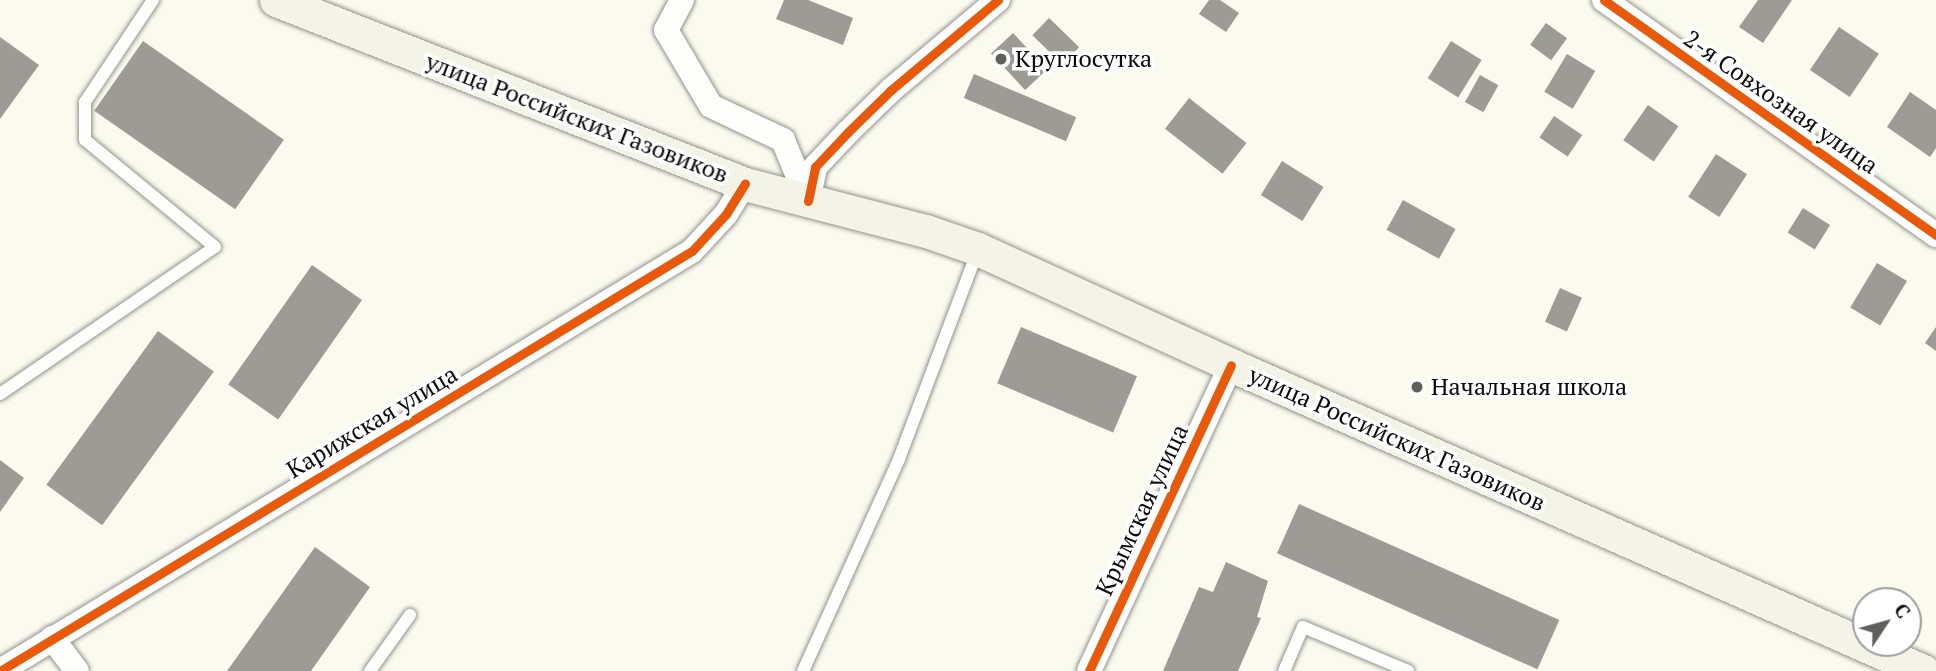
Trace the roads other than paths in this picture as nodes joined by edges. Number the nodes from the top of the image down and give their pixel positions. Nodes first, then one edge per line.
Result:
1 (153, 0) edge
2 (276, 0) edge
3 (682, 0) edge
4 (998, 0) edge
5 (1604, 0) edge
6 (745, 184) junction
7 (808, 201) junction
8 (1936, 235) edge
9 (978, 249) junction
10 (1231, 365) junction
11 (0, 394) edge
12 (410, 615) dead end
13 (52, 638) junction
14 (0, 671) edge
15 (77, 671) edge
16 (370, 671) edge
17 (803, 671) edge
18 (1089, 671) edge
19 (1284, 671) edge
20 (1408, 671) edge
21 (1923, 671) edge

1 - 11 lane
2 - 6 main road, улица Российских Газовиков
3 - 7 street
4 - 7 street
5 - 8 street, 2-я Совхозная улица
6 - 7 main road, улица Российских Газовиков
6 - 13 street, Карижская улица
7 - 9 main road, улица Российских Газовиков
9 - 10 main road, улица Российских Газовиков
9 - 17 lane
10 - 18 street, Крымская улица
10 - 21 main road, улица Российских Газовиков
12 - 16 lane
13 - 14 street, Карижская улица
13 - 15 street
19 - 20 lane

